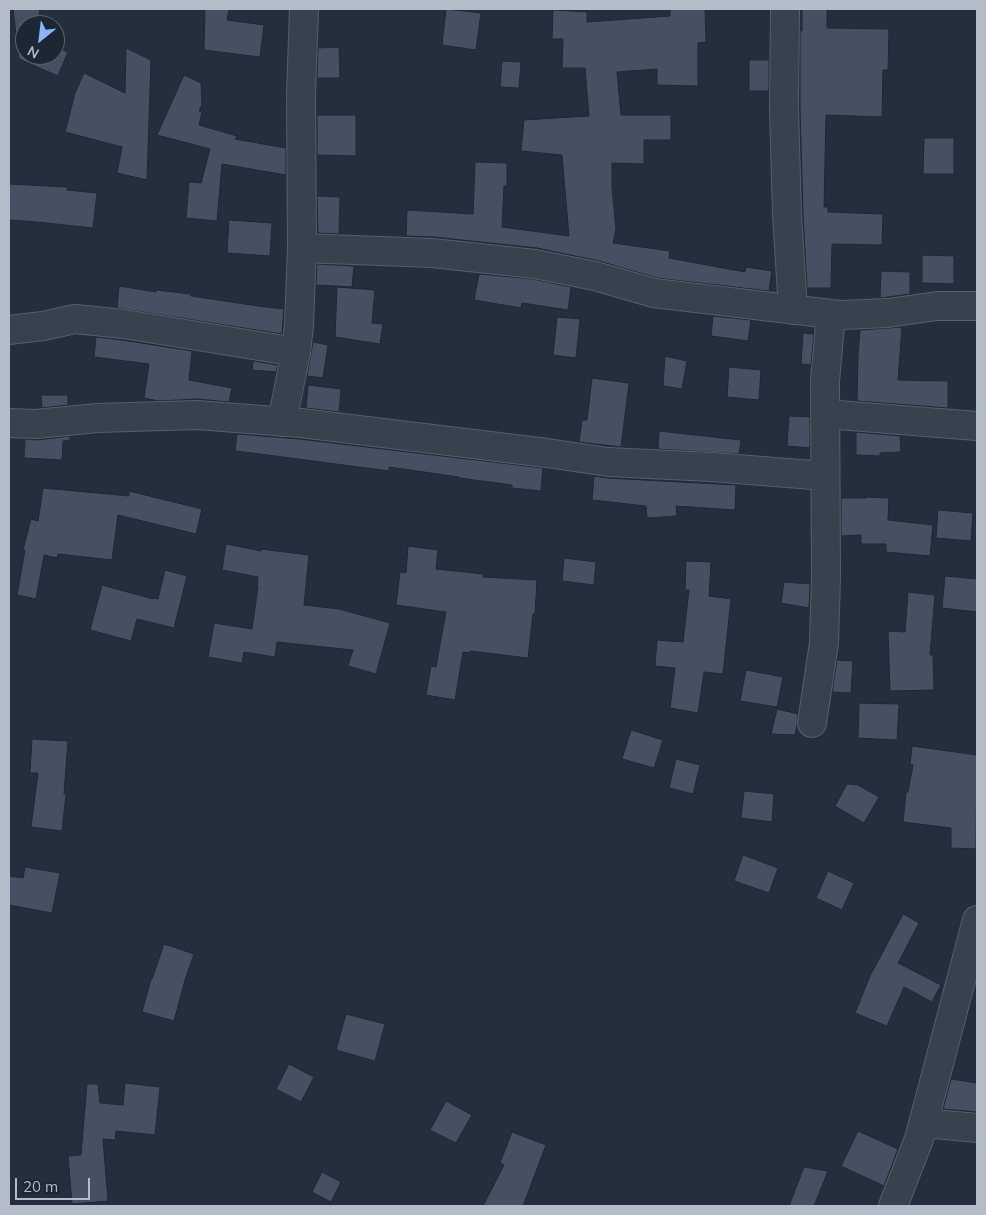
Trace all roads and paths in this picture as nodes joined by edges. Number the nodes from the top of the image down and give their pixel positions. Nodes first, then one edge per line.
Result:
1 (304, 9) edge
2 (785, 9) edge
3 (302, 248) junction
4 (977, 306) edge
5 (793, 310) junction
6 (831, 314) junction
7 (9, 330) edge
8 (296, 352) junction
9 (825, 414) junction
10 (282, 422) junction
11 (9, 423) edge
12 (977, 426) edge
13 (825, 476) junction
14 (812, 723) dead end
15 (977, 920) edge
16 (924, 1123) junction
17 (977, 1128) edge
18 (893, 1206) edge

1 - 3 street
2 - 5 street
3 - 5 street
3 - 8 street
4 - 6 street
5 - 6 street
6 - 9 street
7 - 8 street
8 - 10 street
9 - 12 street
9 - 13 street
10 - 11 street
10 - 13 street
13 - 14 street
15 - 16 street
16 - 17 street
16 - 18 street

